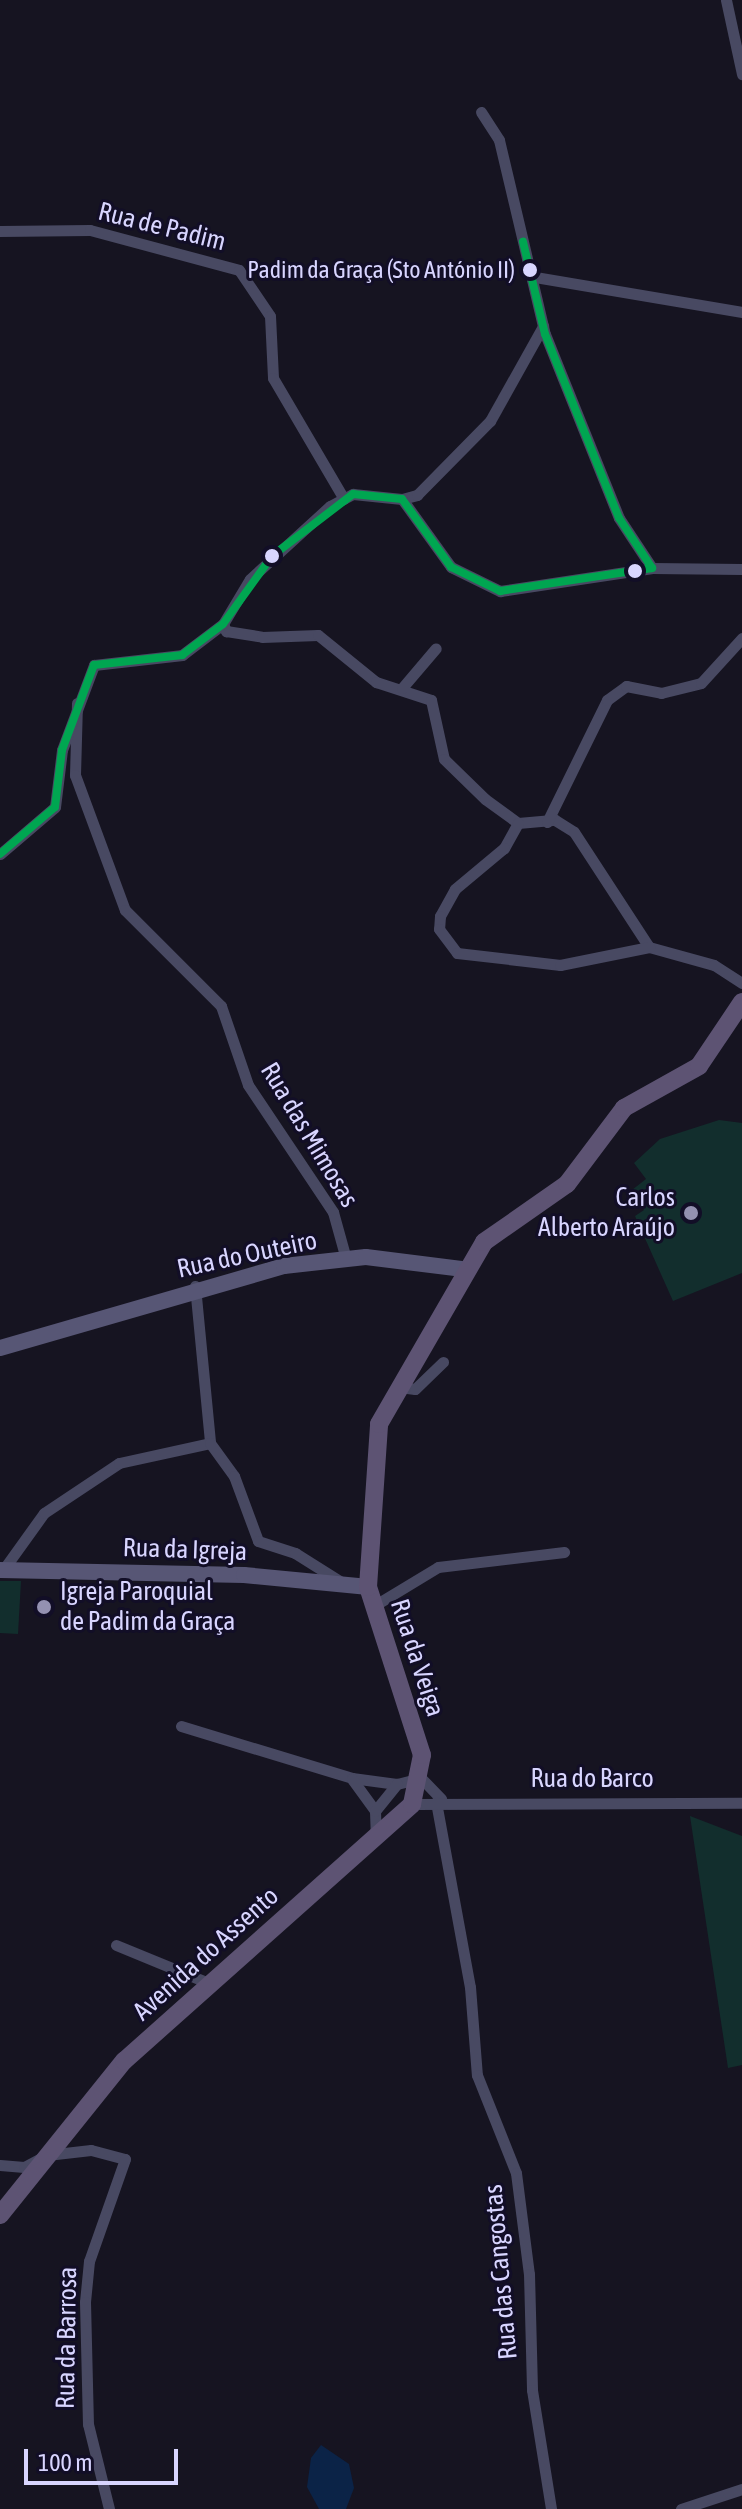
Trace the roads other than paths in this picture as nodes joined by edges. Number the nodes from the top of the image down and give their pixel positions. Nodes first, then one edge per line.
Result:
1 (726, 0) edge
2 (742, 74) edge
3 (481, 112) dead end
4 (0, 231) edge
5 (535, 277) junction
6 (742, 312) edge
7 (543, 326) junction
8 (344, 499) junction
9 (402, 499) junction
10 (652, 568) junction
11 (742, 569) edge
12 (223, 624) junction
13 (742, 638) edge
14 (436, 648) dead end
15 (402, 688) junction
16 (77, 703) junction
17 (547, 822) junction
18 (518, 823) junction
19 (0, 854) edge
20 (649, 947) junction
21 (742, 983) edge
22 (742, 1002) edge
23 (346, 1259) junction
24 (463, 1269) junction
25 (195, 1286) junction
26 (0, 1348) edge
27 (443, 1362) dead end
28 (399, 1387) junction
29 (210, 1443) junction
30 (564, 1552) dead end
31 (1, 1570) edge
32 (345, 1585) junction
33 (368, 1587) junction
34 (371, 1607) junction
35 (181, 1726) dead end
36 (352, 1778) junction
37 (421, 1778) junction
38 (397, 1784) junction
39 (439, 1800) junction
40 (742, 1803) edge
41 (412, 1804) junction
42 (375, 1811) junction
43 (376, 1839) junction
44 (116, 1945) dead end
45 (211, 1984) junction
46 (47, 2155) junction
47 (0, 2165) edge
48 (0, 2215) edge
49 (742, 2489) edge
50 (109, 2509) edge
51 (551, 2509) edge
52 (681, 2509) edge

1 - 2 street
3 - 5 street
4 - 8 street, Rua de Padim
5 - 6 street
5 - 7 street
7 - 9 street
7 - 10 street
8 - 9 street
8 - 12 street
9 - 10 street
10 - 11 street
12 - 15 street
12 - 16 street
13 - 17 street
14 - 15 street
15 - 18 street
16 - 19 street
16 - 23 street, Rua das Mimosas
17 - 18 street
17 - 20 street
18 - 20 street
20 - 21 street
22 - 24 main road, Rua da Veiga
23 - 24 street, Rua do Outeiro
23 - 25 street, Rua do Outeiro
24 - 28 main road, Rua da Veiga
25 - 26 street, Rua do Outeiro
25 - 29 street
27 - 28 street
28 - 33 main road, Rua da Veiga
29 - 31 street
29 - 32 street
30 - 34 street
31 - 32 street, Rua da Igreja
32 - 33 street, Rua da Igreja
33 - 34 main road, Rua da Veiga
34 - 37 main road, Rua da Veiga
35 - 36 street
36 - 38 street
36 - 42 street
37 - 38 street
37 - 39 street
37 - 41 main road, Rua da Veiga
38 - 42 street
39 - 40 street, Rua do Barco
39 - 41 street, Rua do Barco
39 - 51 street, Rua das Cangostas
41 - 43 main road, Avenida do Assento
42 - 43 street
43 - 45 main road, Avenida do Assento
44 - 45 street
45 - 46 main road, Avenida do Assento
46 - 47 street, Rua da Barrosa
46 - 48 main road, Avenida do Assento
46 - 50 street, Rua da Barrosa
49 - 52 street

